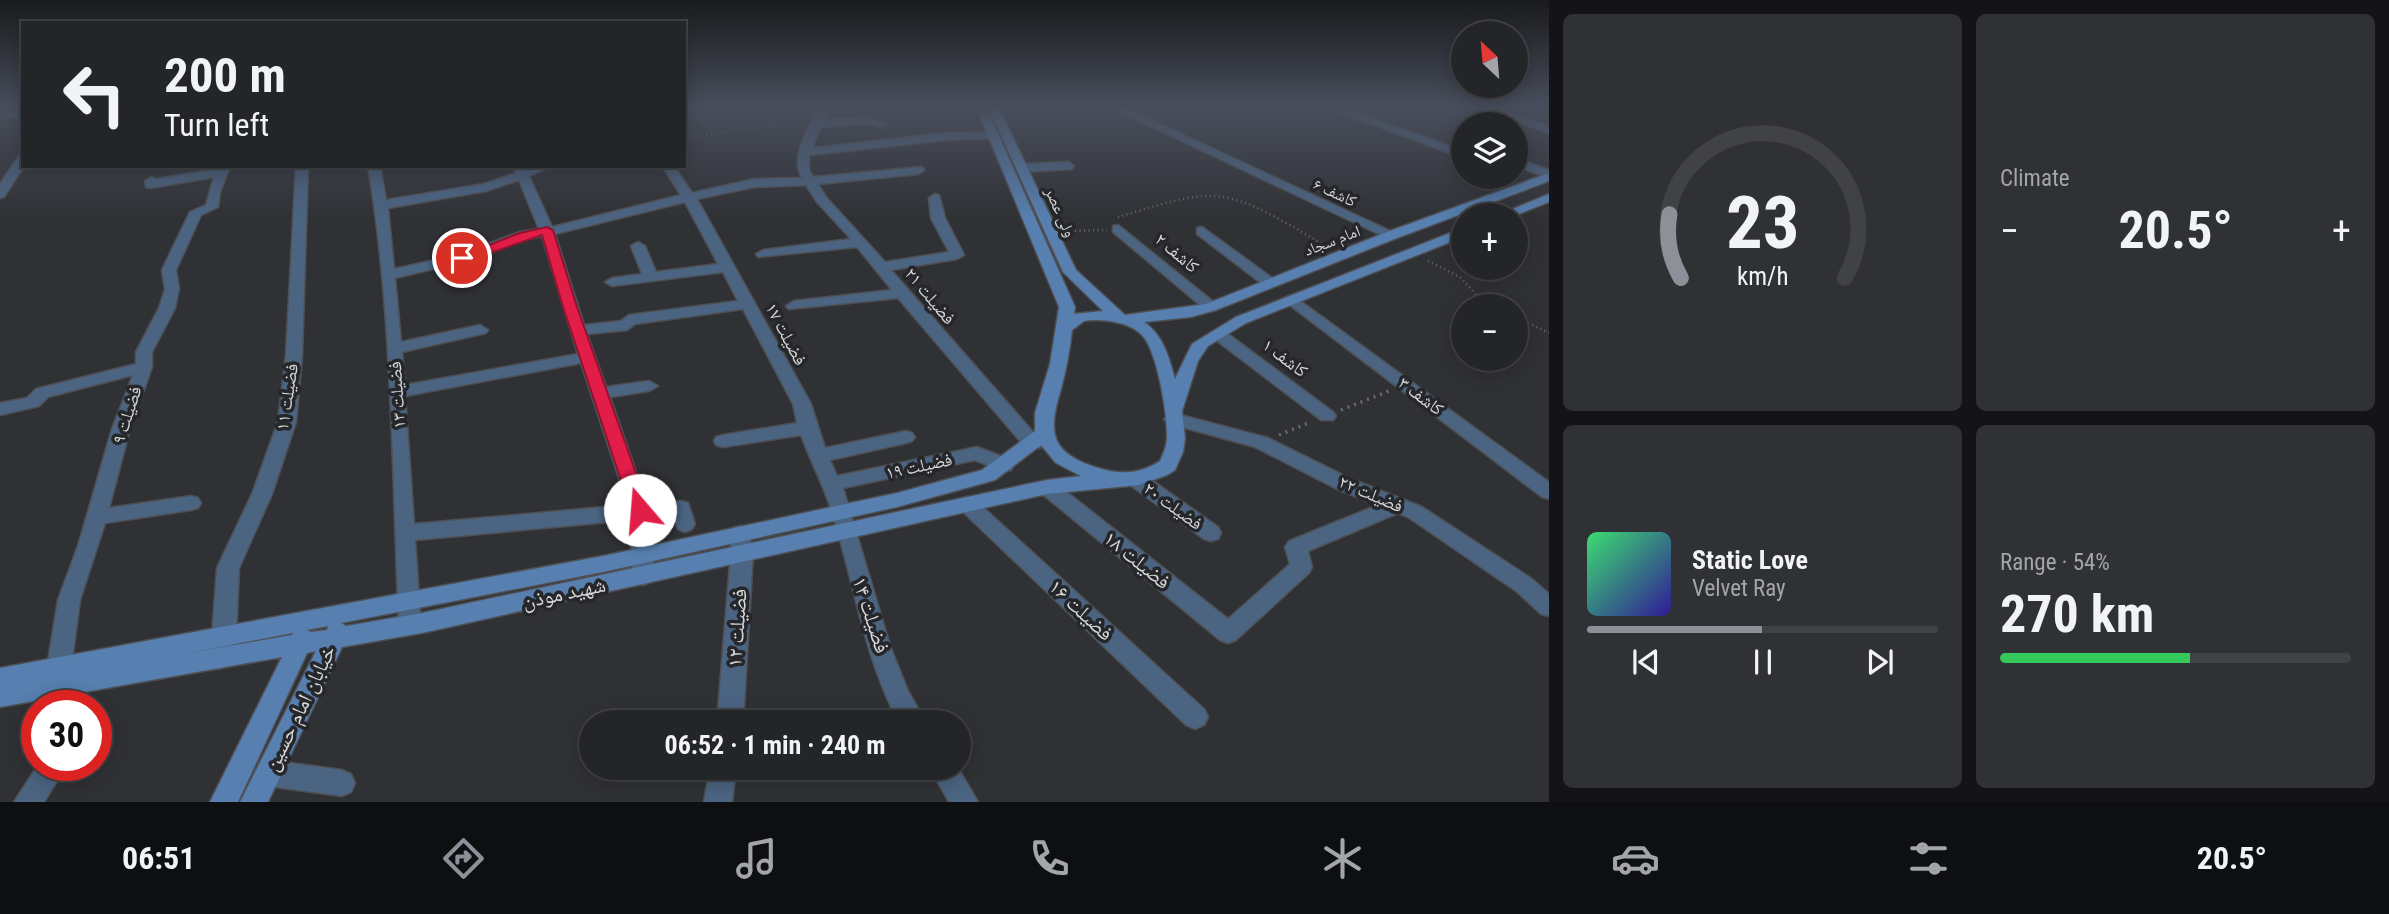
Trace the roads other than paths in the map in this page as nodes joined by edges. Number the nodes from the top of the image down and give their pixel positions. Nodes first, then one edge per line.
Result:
1 (808, 143) edge
2 (894, 143) edge
3 (1003, 143) edge
4 (1006, 143) edge
5 (1194, 143) edge
6 (1431, 143) edge
7 (1451, 151) edge
8 (804, 152) junction
9 (21, 161) edge
10 (1068, 166) dead end
11 (302, 168) edge
12 (374, 168) edge
13 (669, 168) edge
14 (223, 169) edge
15 (1023, 169) junction
16 (1528, 169) edge
17 (521, 170) edge
18 (918, 170) dead end
19 (807, 175) junction
20 (1545, 178) edge
21 (151, 181) dead end
22 (0, 194) edge
23 (935, 198) dead end
24 (1549, 198) edge
25 (690, 199) junction
26 (381, 205) junction
27 (1528, 206) edge
28 (1118, 229) dead end
29 (547, 230) junction
30 (1202, 231) dead end
31 (1392, 235) junction
32 (1451, 237) edge
33 (862, 242) junction
34 (638, 246) dead end
35 (1357, 250) junction
36 (763, 254) dead end
37 (1385, 263) junction
38 (726, 267) junction
39 (881, 267) junction
40 (387, 275) junction
41 (651, 277) junction
42 (612, 282) dead end
43 (1270, 283) junction
44 (902, 293) junction
45 (1095, 297) junction
46 (1292, 300) junction
47 (748, 304) junction
48 (793, 306) dead end
49 (1211, 307) junction
50 (1159, 316) junction
51 (1121, 318) junction
52 (1064, 328) junction
53 (579, 330) junction
54 (480, 331) dead end
55 (1218, 334) junction
56 (394, 349) junction
57 (589, 357) junction
58 (144, 367) junction
59 (649, 386) dead end
60 (397, 392) junction
61 (601, 393) junction
62 (0, 409) edge
63 (1173, 416) junction
64 (1327, 416) dead end
65 (806, 428) junction
66 (906, 437) dead end
67 (1038, 439) junction
68 (723, 441) dead end
69 (819, 456) junction
70 (1004, 465) junction
71 (1131, 478) junction
72 (831, 484) junction
73 (1047, 487) junction
74 (1549, 492) edge
75 (191, 503) dead end
76 (967, 504) junction
77 (1396, 506) junction
78 (640, 510) junction
79 (96, 517) junction
80 (843, 522) junction
81 (685, 524) dead end
82 (406, 533) junction
83 (1211, 533) dead end
84 (741, 543) junction
85 (642, 566) junction
86 (410, 601) junction
87 (1549, 607) edge
88 (345, 614) junction
89 (309, 621) junction
90 (410, 625) junction
91 (334, 639) junction
92 (300, 646) junction
93 (221, 647) junction
94 (0, 679) edge
95 (63, 686) edge
96 (0, 696) edge
97 (731, 710) edge
98 (905, 710) edge
99 (1195, 717) dead end
100 (268, 773) junction
101 (721, 780) edge
102 (950, 780) edge
103 (42, 781) edge
104 (342, 783) dead end
105 (27, 802) edge
106 (224, 802) edge
107 (254, 802) edge
108 (718, 802) edge
109 (964, 802) edge

1 - 8 street
2 - 8 street
3 - 52 main road, ولی عصر
4 - 15 main road, ولی عصر
5 - 31 street, کاشف ۶
6 - 7 street
8 - 19 street
9 - 22 street
10 - 15 street
11 - 93 street, فضیلت ۱۱
12 - 26 street, فضیلت ۱۳
13 - 25 street, فضیلت ۱۷
14 - 21 street
14 - 58 street, فضیلت ۹
15 - 45 main road, ولی عصر
16 - 20 street
17 - 26 street
17 - 29 street
18 - 19 street
19 - 25 street
19 - 33 street, فضیلت ۲۱
20 - 31 main road, امام سجاد
23 - 39 street
24 - 27 main road
25 - 29 street
25 - 38 street, فضیلت ۱۷
26 - 40 street, فضیلت ۱۳
28 - 49 street, کاشف ۲
29 - 40 street
29 - 53 street
30 - 43 street
31 - 35 main road, امام سجاد
32 - 37 main road
33 - 36 street
33 - 39 street, فضیلت ۲۱
34 - 41 street
35 - 37 main road
35 - 43 main road, امام سجاد
37 - 46 main road
38 - 41 street
38 - 47 street, فضیلت ۱۷
39 - 44 street, فضیلت ۲۱
40 - 56 street, فضیلت ۱۳
41 - 42 street
43 - 49 main road, امام سجاد
44 - 48 street
44 - 67 street, فضیلت ۲۱
45 - 50 main road
45 - 51 main road, ولی عصر
46 - 55 main road
46 - 74 street, کاشف ۳
47 - 53 street
47 - 65 street, فضیلت ۱۷
49 - 50 main road, امام سجاد
50 - 51 main road, امام سجاد
51 - 52 main road
51 - 63 main road
52 - 67 main road
53 - 57 street
54 - 56 street
55 - 63 main road
55 - 64 street, کاشف ۱
56 - 60 street, فضیلت ۱۳
57 - 60 street
57 - 61 street
58 - 62 street
58 - 79 street, فضیلت ۹
59 - 61 street
60 - 82 street, فضیلت ۱۳
61 - 78 street
63 - 71 main road
63 - 77 street, فضیلت ۲۲
65 - 68 street
65 - 69 street, فضیلت ۱۷
66 - 69 street
67 - 70 main road, شهید موذن
67 - 71 main road
69 - 72 street, فضیلت ۱۷
70 - 72 street, فضیلت ۱۹
70 - 80 main road, شهید موذن
71 - 73 main road, شهید موذن
71 - 83 street, فضیلت ۲۰
72 - 80 street, فضیلت ۱۷
73 - 76 main road, شهید موذن
73 - 77 street, فضیلت ۱۸
75 - 79 street
76 - 80 main road, شهید موذن
76 - 99 street, فضیلت ۱۶
77 - 87 street, فضیلت ۲۲
78 - 81 street
78 - 82 street
78 - 85 street
79 - 95 street, فضیلت ۹
80 - 84 main road, شهید موذن
80 - 98 street, فضیلت ۱۴
82 - 86 street, فضیلت ۱۳
84 - 85 main road, شهید موذن
84 - 97 street, فضیلت ۱۲
85 - 86 main road, شهید موذن
85 - 90 main road, شهید موذن
86 - 88 main road, شهید موذن
86 - 90 street, فضیلت ۱۳
88 - 89 main road, شهید موذن
88 - 91 main road, خیابان امام حسین
89 - 92 main road, خیابان امام حسین
89 - 93 main road, شهید موذن
90 - 91 main road, شهید موذن
91 - 92 main road, شهید موذن
91 - 100 main road, خیابان امام حسین
92 - 93 main road, شهید موذن
92 - 106 main road, خیابان امام حسین
93 - 95 main road, شهید موذن
94 - 95 main road, شهید موذن
95 - 96 main road, شهید موذن
100 - 104 street
100 - 107 main road, خیابان امام حسین
101 - 108 street
102 - 109 street
103 - 105 street

